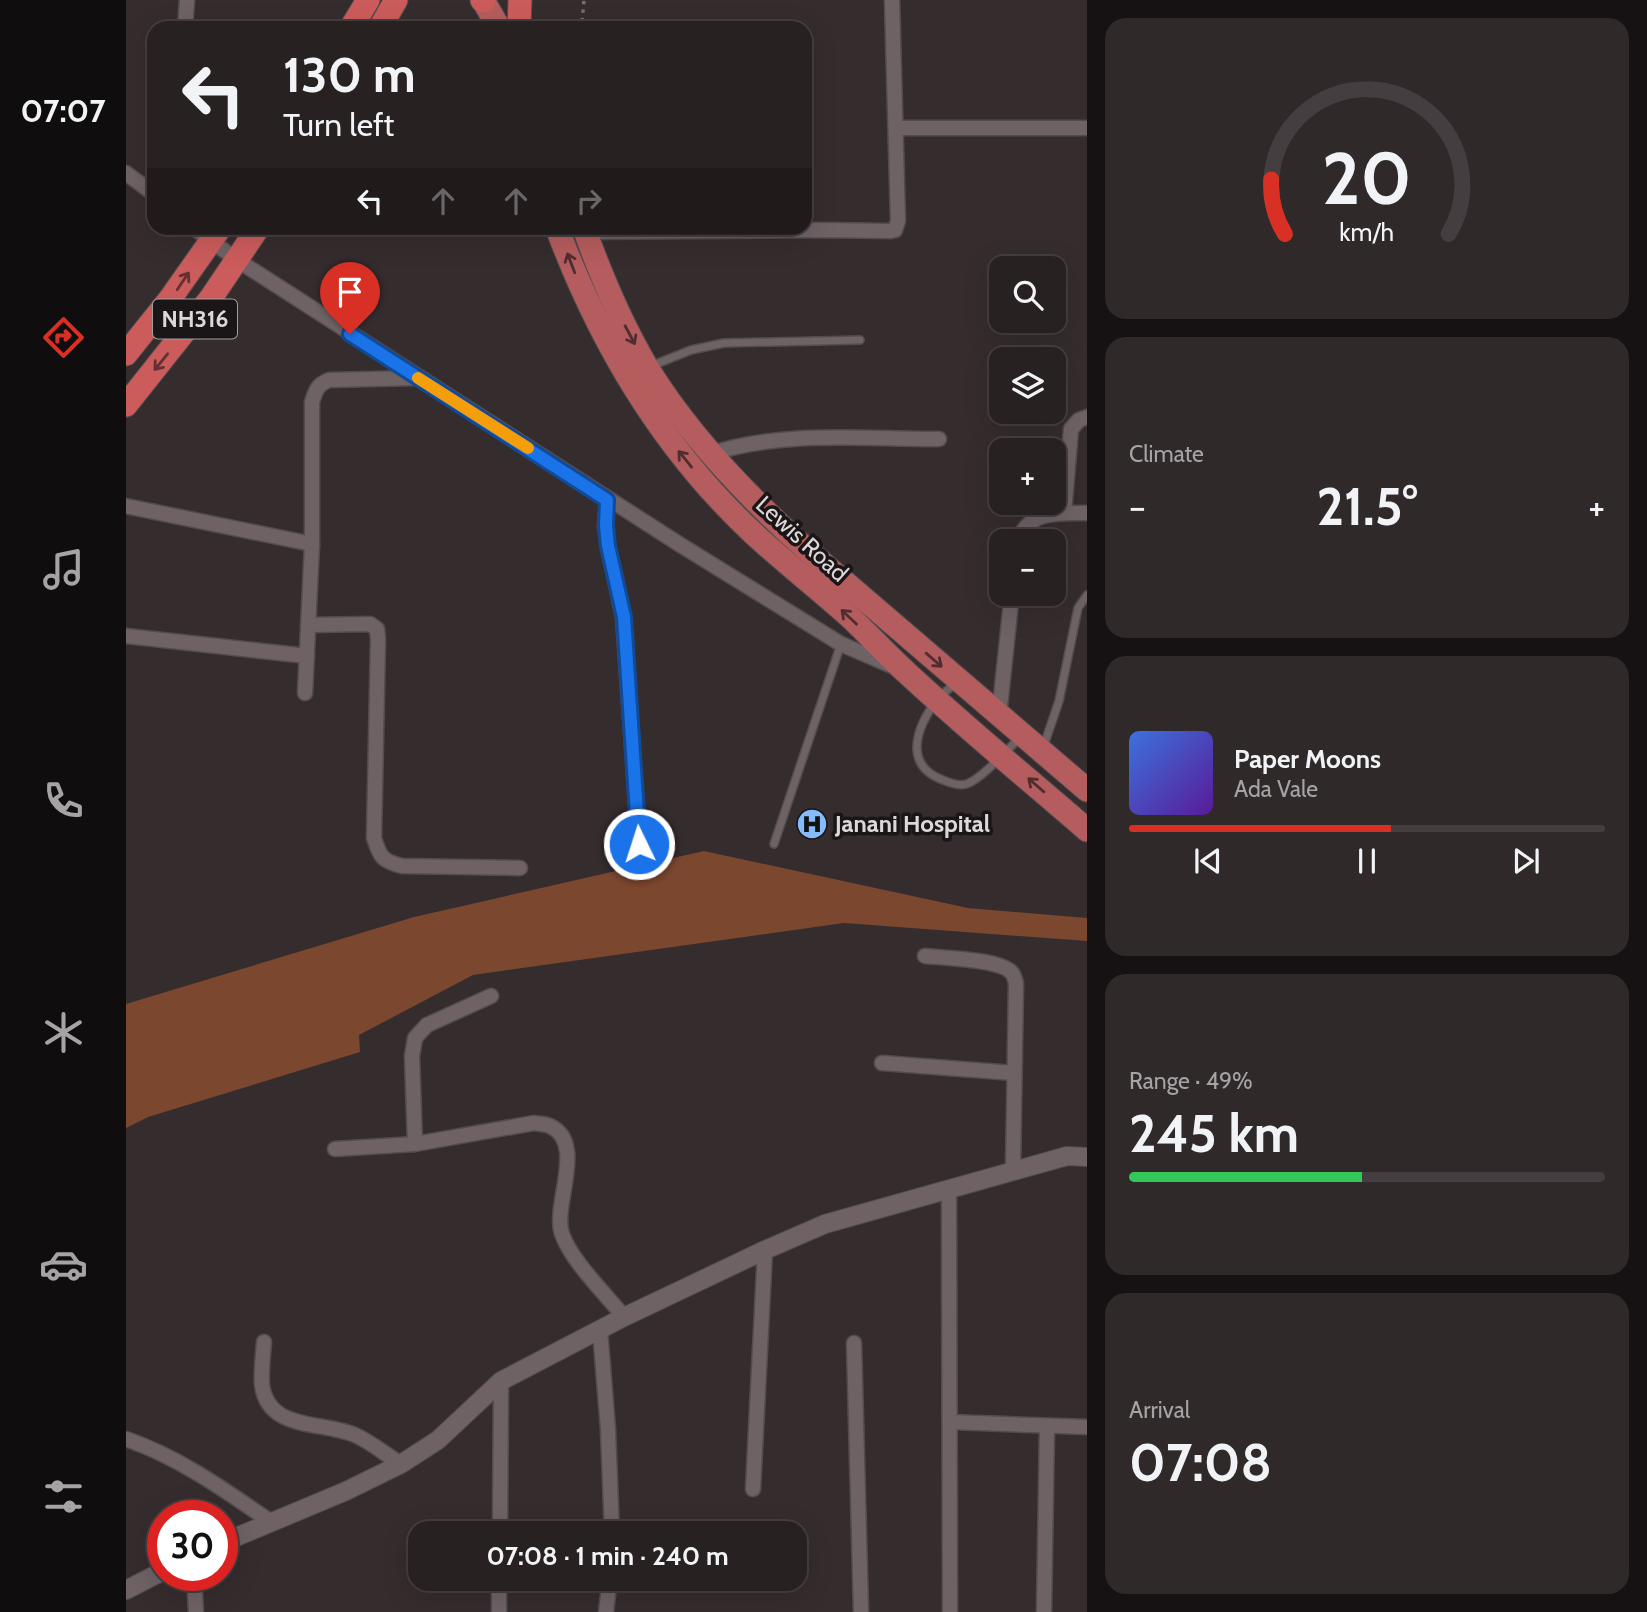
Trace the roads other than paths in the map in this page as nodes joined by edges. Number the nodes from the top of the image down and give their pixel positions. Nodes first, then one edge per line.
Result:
1 (187, 0) edge
2 (368, 0) edge
3 (397, 0) edge
4 (483, 0) edge
5 (502, 0) edge
6 (520, 0) edge
7 (892, 0) edge
8 (186, 21) edge
9 (355, 21) edge
10 (384, 21) edge
11 (495, 21) edge
12 (514, 21) edge
13 (518, 21) edge
14 (896, 128) junction
15 (1087, 128) edge
16 (126, 173) edge
17 (147, 189) edge
18 (812, 230) edge
19 (206, 235) edge
20 (211, 235) edge
21 (253, 235) edge
22 (560, 235) edge
23 (587, 235) edge
24 (237, 260) junction
25 (860, 340) dead end
26 (126, 354) edge
27 (647, 368) junction
28 (418, 378) junction
29 (126, 405) edge
30 (1087, 417) edge
31 (939, 439) dead end
32 (710, 453) junction
33 (1066, 499) edge
34 (607, 500) junction
35 (126, 506) edge
36 (1066, 513) edge
37 (1087, 513) edge
38 (1051, 515) edge
39 (1024, 529) edge
40 (312, 544) junction
41 (1087, 595) edge
42 (1011, 606) edge
43 (308, 625) junction
44 (126, 636) edge
45 (841, 644) junction
46 (307, 656) junction
47 (907, 673) junction
48 (959, 681) junction
49 (305, 693) dead end
50 (937, 699) junction
51 (999, 716) junction
52 (1022, 736) junction
53 (1041, 752) junction
54 (1002, 756) junction
55 (1087, 790) edge
56 (1087, 830) edge
57 (639, 844) dead end
58 (774, 844) dead end
59 (520, 868) dead end
60 (925, 956) dead end
61 (491, 996) dead end
62 (883, 1063) dead end
63 (1014, 1073) junction
64 (415, 1144) junction
65 (335, 1149) dead end
66 (1087, 1157) edge
67 (1013, 1172) junction
68 (949, 1191) junction
69 (765, 1250) junction
70 (624, 1317) junction
71 (600, 1330) junction
72 (264, 1342) dead end
73 (854, 1343) dead end
74 (501, 1381) junction
75 (951, 1422) junction
76 (1047, 1427) junction
77 (1087, 1427) edge
78 (126, 1439) edge
79 (401, 1464) junction
80 (753, 1489) dead end
81 (500, 1521) edge
82 (612, 1521) edge
83 (271, 1522) junction
84 (238, 1536) edge
85 (147, 1579) edge
86 (126, 1590) edge
87 (195, 1591) edge
88 (499, 1591) edge
89 (609, 1591) edge
90 (197, 1612) edge
91 (499, 1612) edge
92 (607, 1612) edge
93 (861, 1612) edge
94 (950, 1612) edge
95 (1044, 1612) edge

1 - 8 street
2 - 9 highway
3 - 10 highway
4 - 11 main road
5 - 12 main road
6 - 13 highway
7 - 14 street
14 - 15 street
14 - 18 street
16 - 17 street
26 -> 19 highway, NH316
20 - 24 street
21 - 24 highway, NH316
47 -> 22 main road, Lewis Road
23 -> 27 main road, Lewis Road
24 - 28 street
24 -> 29 highway, NH316
25 - 27 lane
27 - 32 main road, Lewis Road
28 - 34 street
28 - 40 street
30 - 33 street
31 - 32 street
32 -> 48 main road, Lewis Road
34 - 45 street
34 - 57 street
35 - 40 street
36 - 37 street
38 - 39 street
40 - 43 street
41 - 53 lane
42 - 51 street
43 - 46 street
43 - 59 street
44 - 46 street
45 - 47 street
45 - 58 lane
46 - 49 street
47 - 50 main road, Lewis Road
48 - 50 lane
48 - 51 main road, Lewis Road
50 - 54 main road, Lewis Road
50 - 54 lane
51 - 52 main road, Lewis Road
52 - 53 main road, Lewis Road
52 - 54 lane
53 - 55 main road, Lewis Road
56 -> 54 main road, Lewis Road
60 - 63 street
61 - 64 street
62 - 63 street
63 - 67 street
64 - 65 street
64 - 70 street
66 - 67 street
67 - 68 street
68 - 69 street
68 - 75 street
69 - 70 street
69 - 80 street
70 - 71 street
71 - 74 street
71 - 82 street
72 - 79 street
73 - 93 street
74 - 79 street
74 - 81 street
75 - 76 street
75 - 94 street
76 - 77 street
76 - 95 street
78 - 83 street
79 - 83 street
83 - 84 street
85 - 86 street
87 - 90 street
88 - 91 street
89 - 92 street

